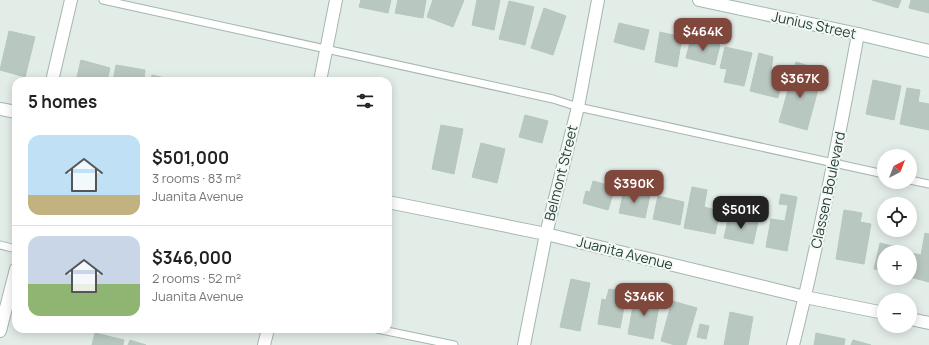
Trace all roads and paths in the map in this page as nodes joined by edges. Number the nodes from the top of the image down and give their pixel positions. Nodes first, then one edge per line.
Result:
1 (71, 0) edge
2 (102, 0) edge
3 (336, 0) edge
4 (598, 0) edge
5 (699, 0) edge
6 (858, 34) junction
7 (326, 48) junction
8 (929, 51) edge
9 (53, 77) edge
10 (321, 77) edge
11 (578, 107) junction
12 (0, 109) edge
13 (12, 111) edge
14 (834, 163) junction
15 (877, 172) edge
16 (917, 181) edge
17 (929, 184) edge
18 (392, 203) edge
19 (546, 234) junction
20 (0, 245) edge
21 (12, 248) edge
22 (12, 285) edge
23 (805, 297) junction
24 (877, 312) edge
25 (917, 320) edge
26 (929, 323) edge
27 (0, 332) edge
28 (392, 332) edge
29 (267, 333) edge
30 (264, 345) edge
31 (454, 345) edge
32 (524, 345) edge
33 (793, 345) edge

1 - 9 street
2 - 7 lane
3 - 7 street
4 - 11 street, Belmont Street
5 - 6 street, Junius Street
6 - 8 street, Junius Street
6 - 14 street, Classen Boulevard
7 - 10 street
7 - 11 lane
11 - 14 lane
11 - 19 street, Belmont Street
12 - 13 street
14 - 15 lane
14 - 23 street, Classen Boulevard
16 - 17 lane
18 - 19 street, Juanita Avenue
19 - 23 street, Juanita Avenue
19 - 32 street, Belmont Street
20 - 21 lane
22 - 27 street
23 - 24 street, Juanita Avenue
23 - 33 street, Classen Boulevard
25 - 26 street
28 - 31 lane
29 - 30 street

